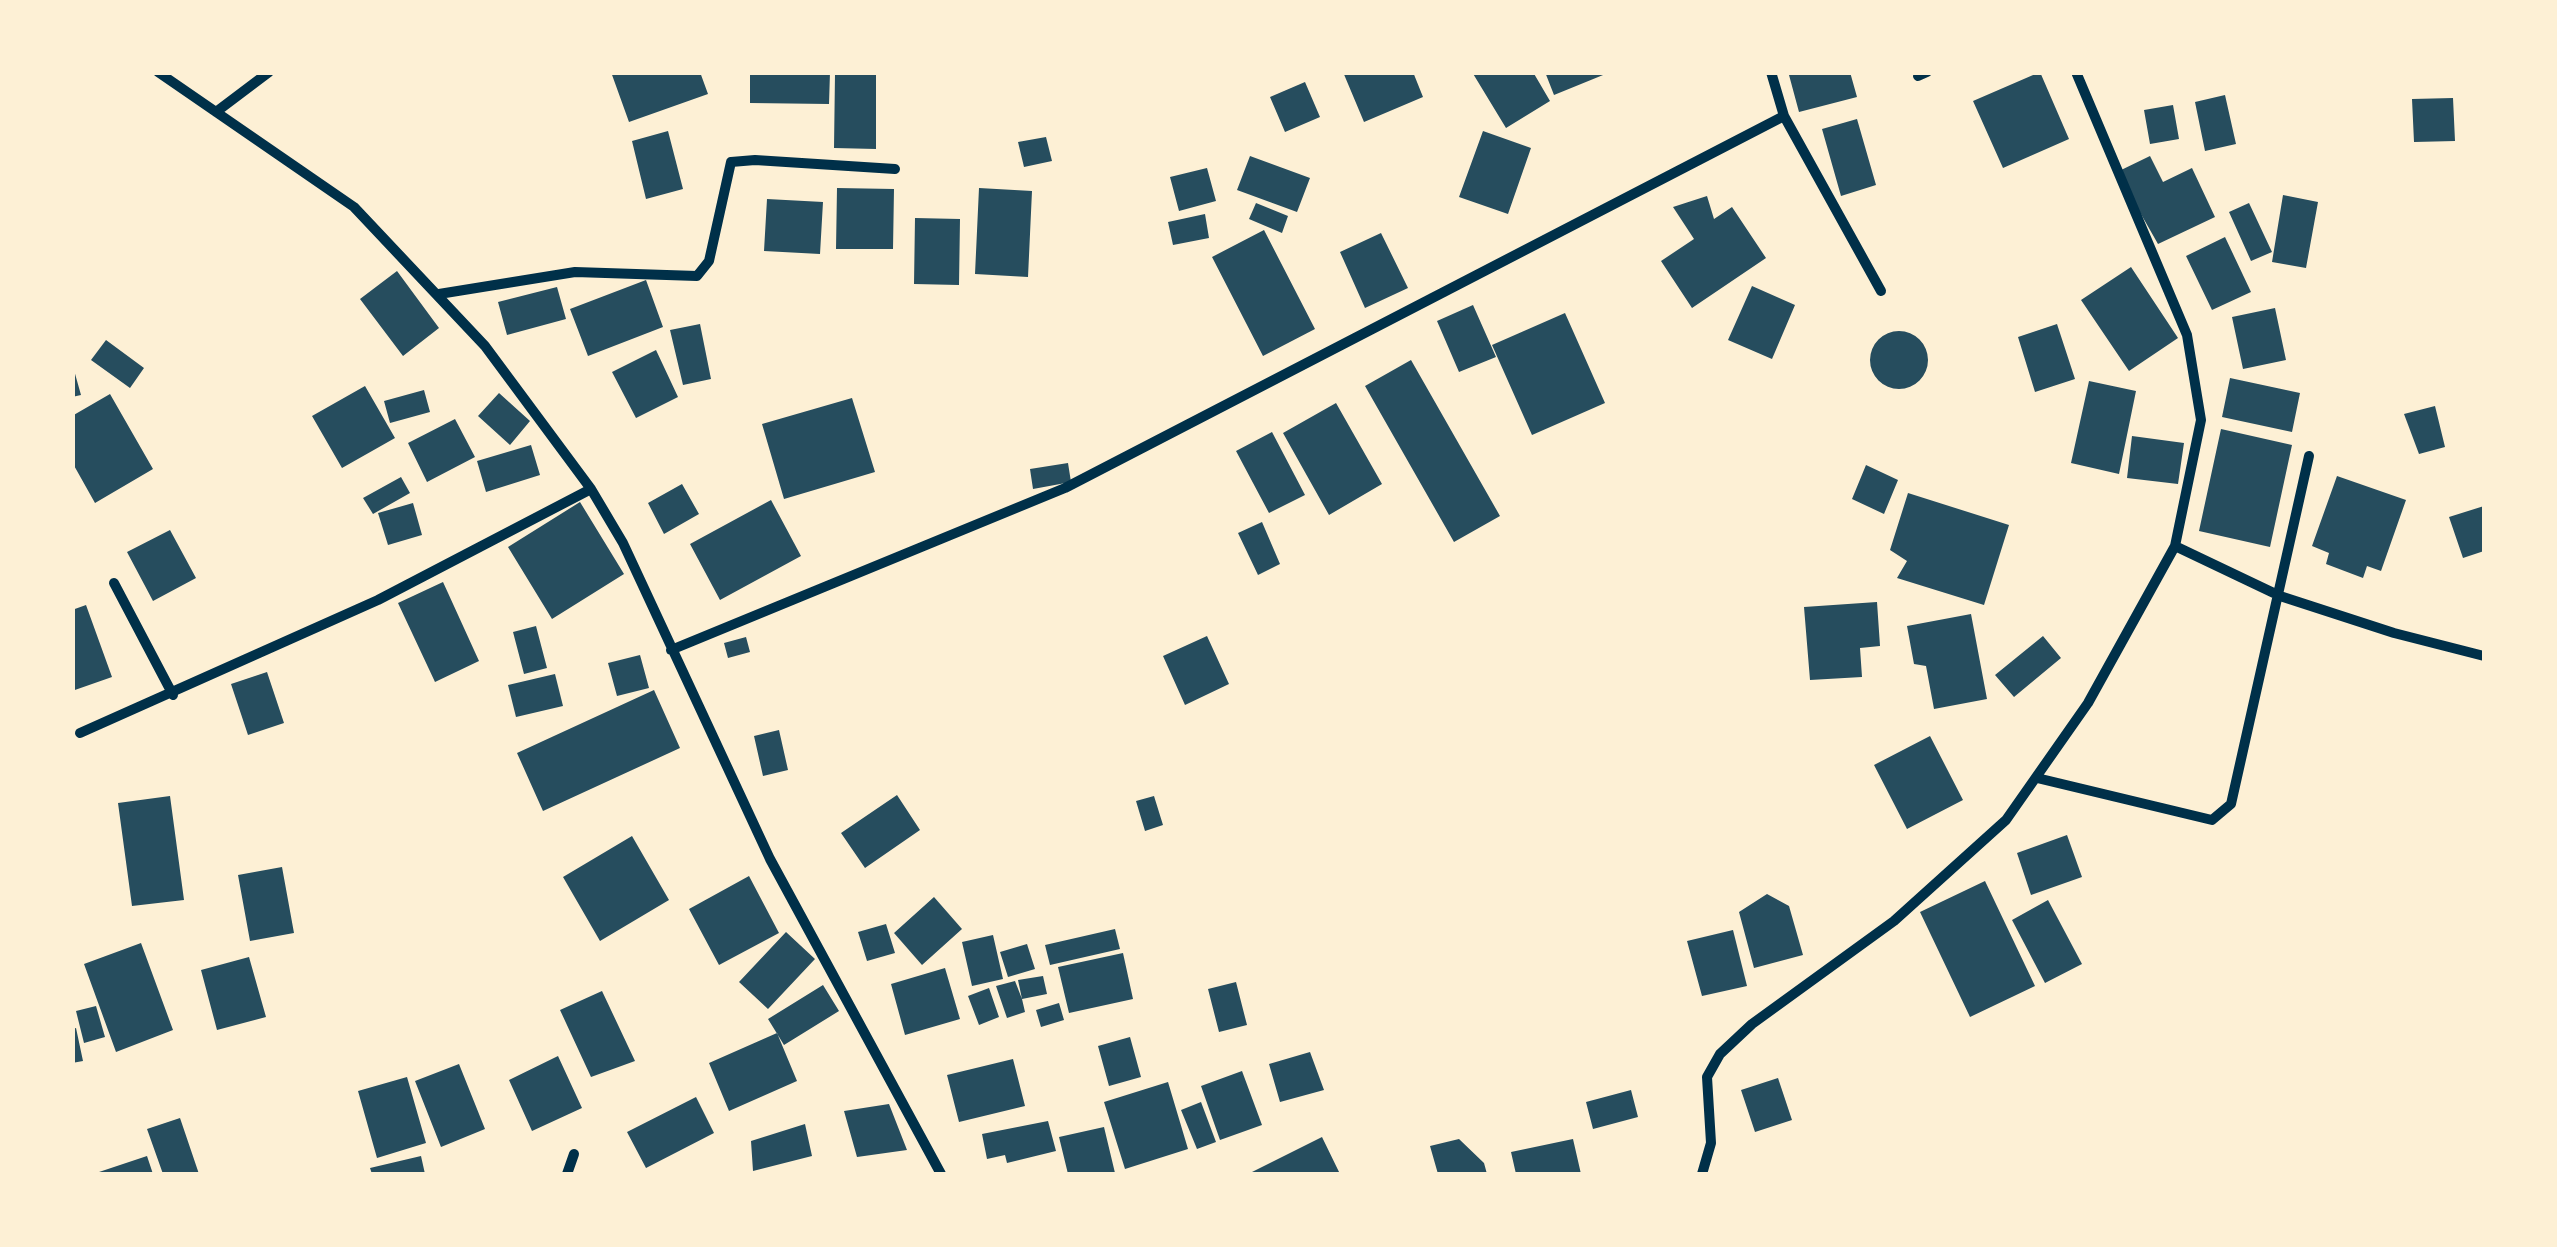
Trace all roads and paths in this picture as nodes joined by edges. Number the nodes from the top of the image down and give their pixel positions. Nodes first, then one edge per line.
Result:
1 (158, 72) edge
2 (269, 72) edge
3 (1771, 72) edge
4 (2076, 72) edge
5 (216, 112) junction
6 (1784, 116) junction
7 (895, 169) dead end
8 (1880, 291) dead end
9 (439, 294) junction
10 (2309, 456) dead end
11 (591, 489) junction
12 (2176, 546) junction
13 (114, 583) dead end
14 (2280, 596) junction
15 (670, 650) junction
16 (2484, 656) edge
17 (173, 695) junction
18 (80, 733) dead end
19 (2037, 778) junction
20 (574, 1154) dead end
21 (567, 1174) edge
22 (941, 1174) edge
23 (1702, 1174) edge

1 - 5 street
2 - 5 street
3 - 6 street
4 - 12 street
5 - 9 street
6 - 8 street
6 - 15 street
7 - 9 street
9 - 11 street
10 - 14 street
11 - 15 street
11 - 17 street
12 - 14 street
12 - 19 street
13 - 17 street
14 - 16 street
14 - 19 street
15 - 22 street
17 - 18 street
19 - 23 street
20 - 21 street

